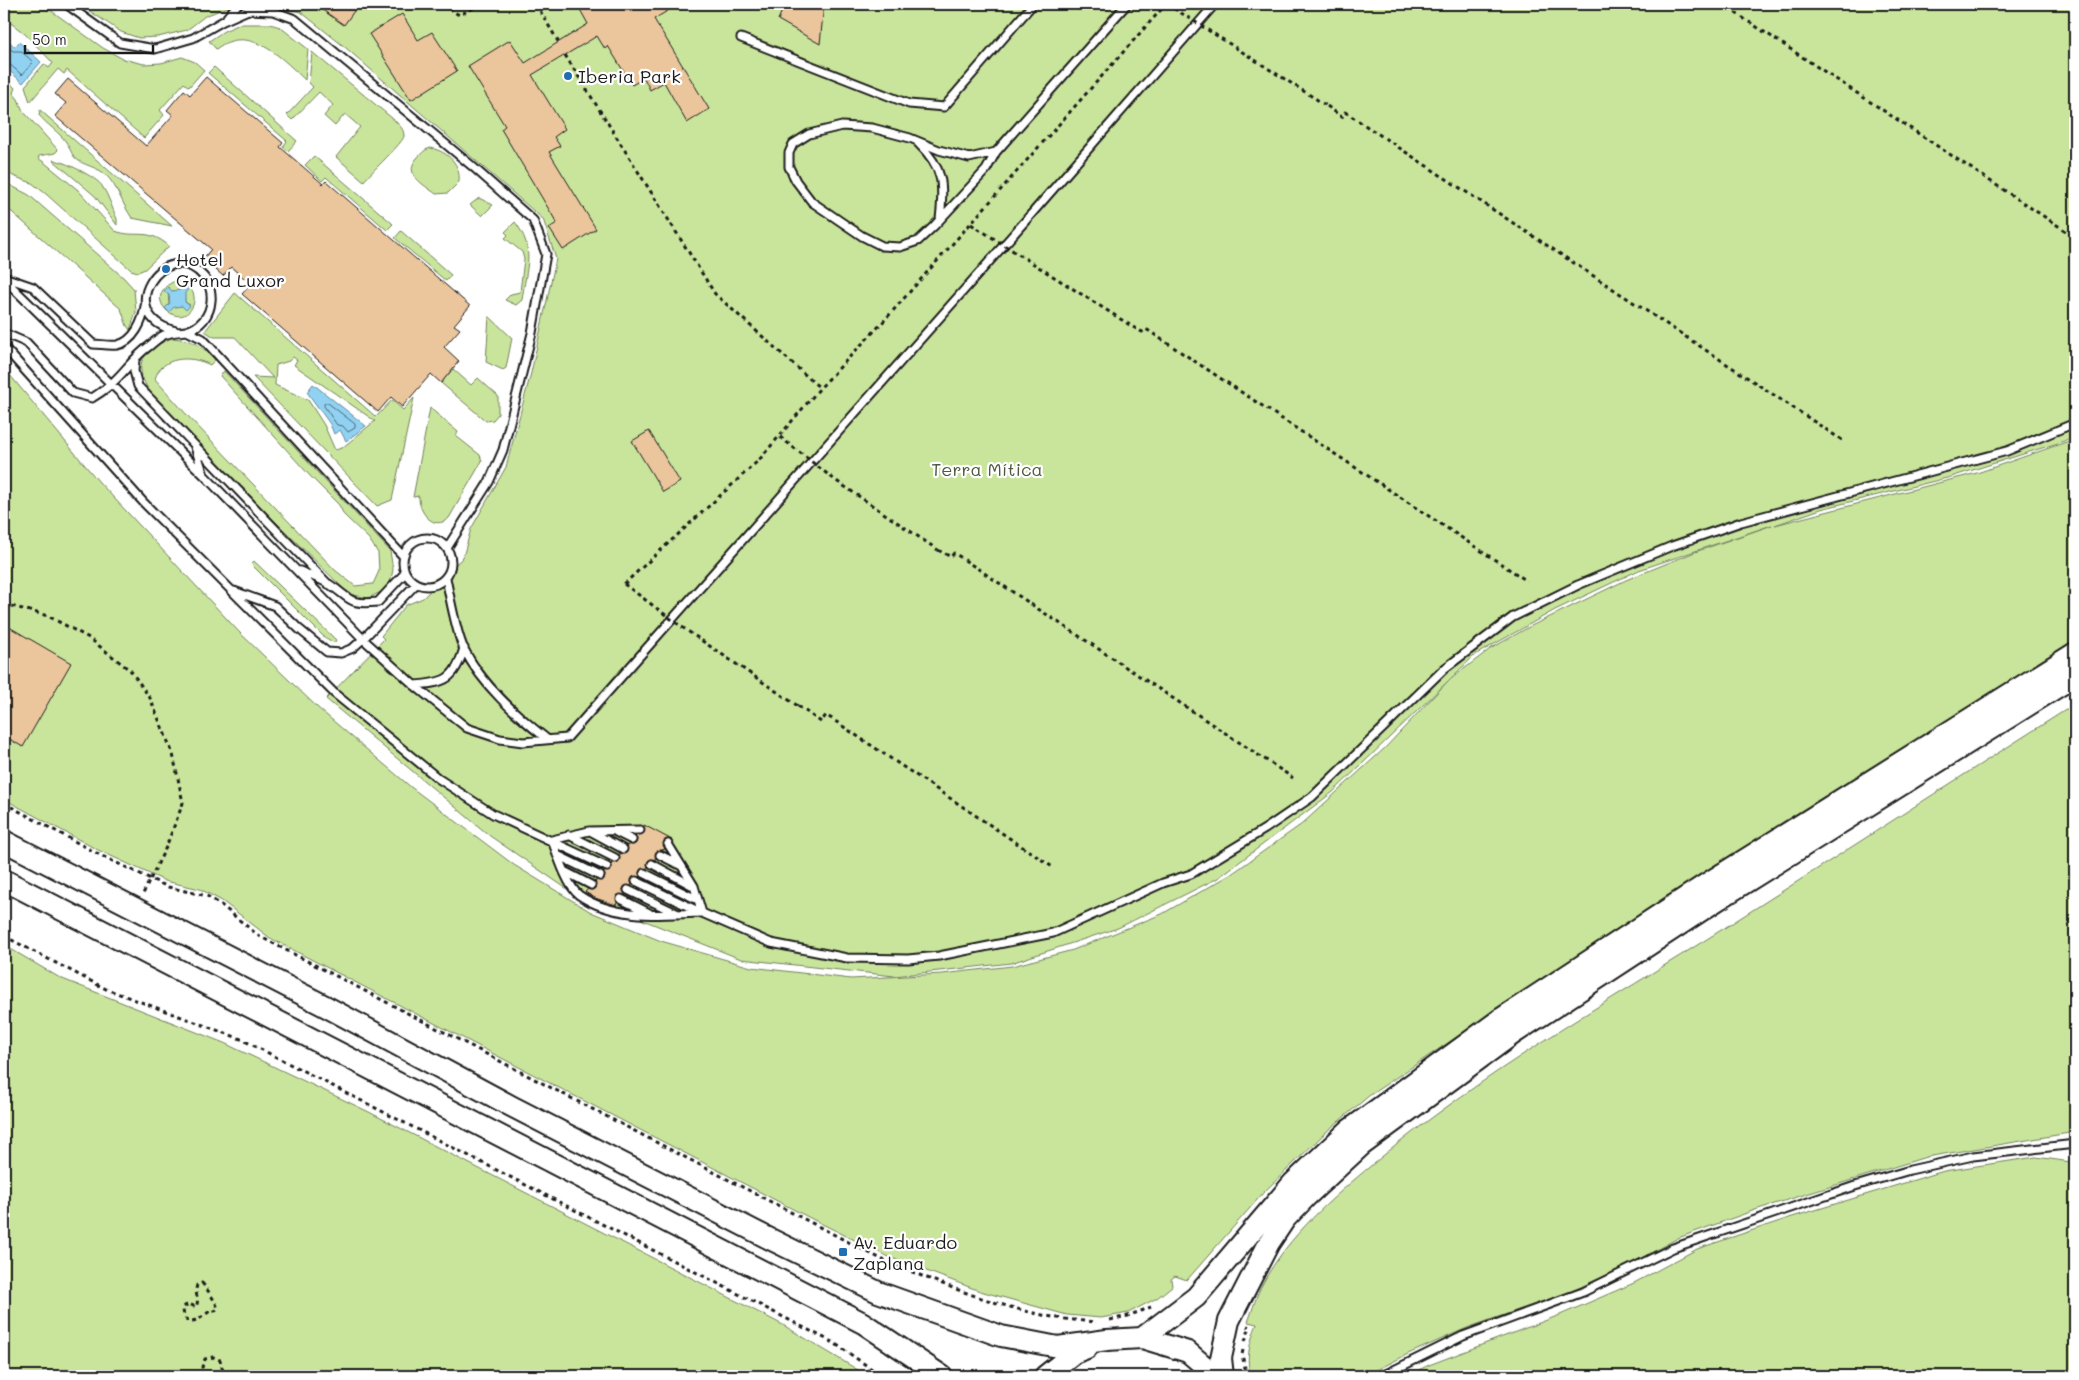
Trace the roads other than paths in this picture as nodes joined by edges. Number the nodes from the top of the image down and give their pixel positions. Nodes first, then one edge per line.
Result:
1 (66, 4) edge
2 (77, 4) edge
3 (238, 4) edge
4 (1033, 4) edge
5 (1127, 4) edge
6 (1214, 4) edge
7 (77, 12) junction
8 (223, 21) junction
9 (741, 38) dead end
10 (917, 141) junction
11 (996, 152) junction
12 (940, 220) junction
13 (4, 278) edge
14 (146, 303) junction
15 (187, 330) junction
16 (176, 332) junction
17 (4, 333) edge
18 (4, 347) edge
19 (135, 360) junction
20 (110, 385) junction
21 (2075, 423) edge
22 (194, 444) junction
23 (204, 475) junction
24 (446, 548) junction
25 (403, 556) junction
26 (296, 570) junction
27 (405, 573) junction
28 (446, 578) junction
29 (328, 584) junction
30 (416, 584) junction
31 (231, 590) junction
32 (363, 640) junction
33 (464, 648) junction
34 (2075, 653) edge
35 (2075, 676) edge
36 (414, 685) junction
37 (547, 739) junction
38 (589, 830) junction
39 (614, 830) junction
40 (640, 830) dead end
41 (569, 835) junction
42 (552, 840) junction
43 (632, 840) dead end
44 (4, 841) edge
45 (668, 844) dead end
46 (624, 849) dead end
47 (660, 854) dead end
48 (558, 855) junction
49 (615, 858) dead end
50 (652, 864) dead end
51 (682, 866) junction
52 (607, 867) dead end
53 (563, 871) junction
54 (644, 873) dead end
55 (600, 876) dead end
56 (4, 880) edge
57 (636, 881) dead end
58 (592, 885) dead end
59 (694, 886) junction
60 (628, 890) dead end
61 (620, 899) dead end
62 (698, 900) junction
63 (702, 913) junction
64 (679, 914) junction
65 (653, 915) junction
66 (2075, 1144) edge
67 (1103, 1331) junction
68 (1142, 1338) junction
69 (942, 1376) edge
70 (1045, 1376) edge
71 (1216, 1376) edge
72 (1223, 1376) edge
73 (1382, 1376) edge

1 - 7 lane
2 - 7 lane
3 - 8 lane
4 - 9 lane
5 - 11 lane
6 - 37 lane
7 - 8 lane
8 - 24 lane
10 - 11 lane
10 - 12 lane
10 - 12 lane
11 - 12 lane
13 - 14 lane
13 - 20 lane
14 - 15 lane
14 - 16 lane
15 - 16 lane
15 - 25 lane
16 - 19 lane
17 - 20 lane
18 - 31 lane
19 - 20 lane
19 - 22 lane
20 - 23 lane
21 - 63 lane
22 - 23 lane
22 - 29 lane
23 - 26 lane
24 - 25 lane
24 - 28 lane
25 - 27 lane
26 - 29 lane
26 - 32 lane
27 - 29 lane
27 - 30 lane
28 - 30 lane
28 - 33 lane
30 - 32 lane
31 - 32 lane
31 - 42 lane
32 - 36 lane
33 - 36 lane
33 - 37 lane
34 - 68 main road
35 - 72 main road
36 - 37 lane
38 - 39 lane
38 - 41 lane
38 - 46 lane
39 - 40 lane
39 - 43 lane
41 - 42 lane
41 - 49 lane
42 - 48 lane
42 - 52 lane
44 - 67 main road
45 - 51 lane
47 - 51 lane
48 - 53 lane
48 - 55 lane
50 - 59 lane
51 - 59 lane
53 - 58 lane
53 - 65 lane
54 - 62 lane
56 - 69 main road
57 - 63 lane
59 - 62 lane
60 - 64 lane
61 - 65 lane
62 - 63 lane
63 - 64 lane
64 - 65 lane
66 - 73 lane
67 - 68 main road
67 - 70 main road
68 - 71 main road

